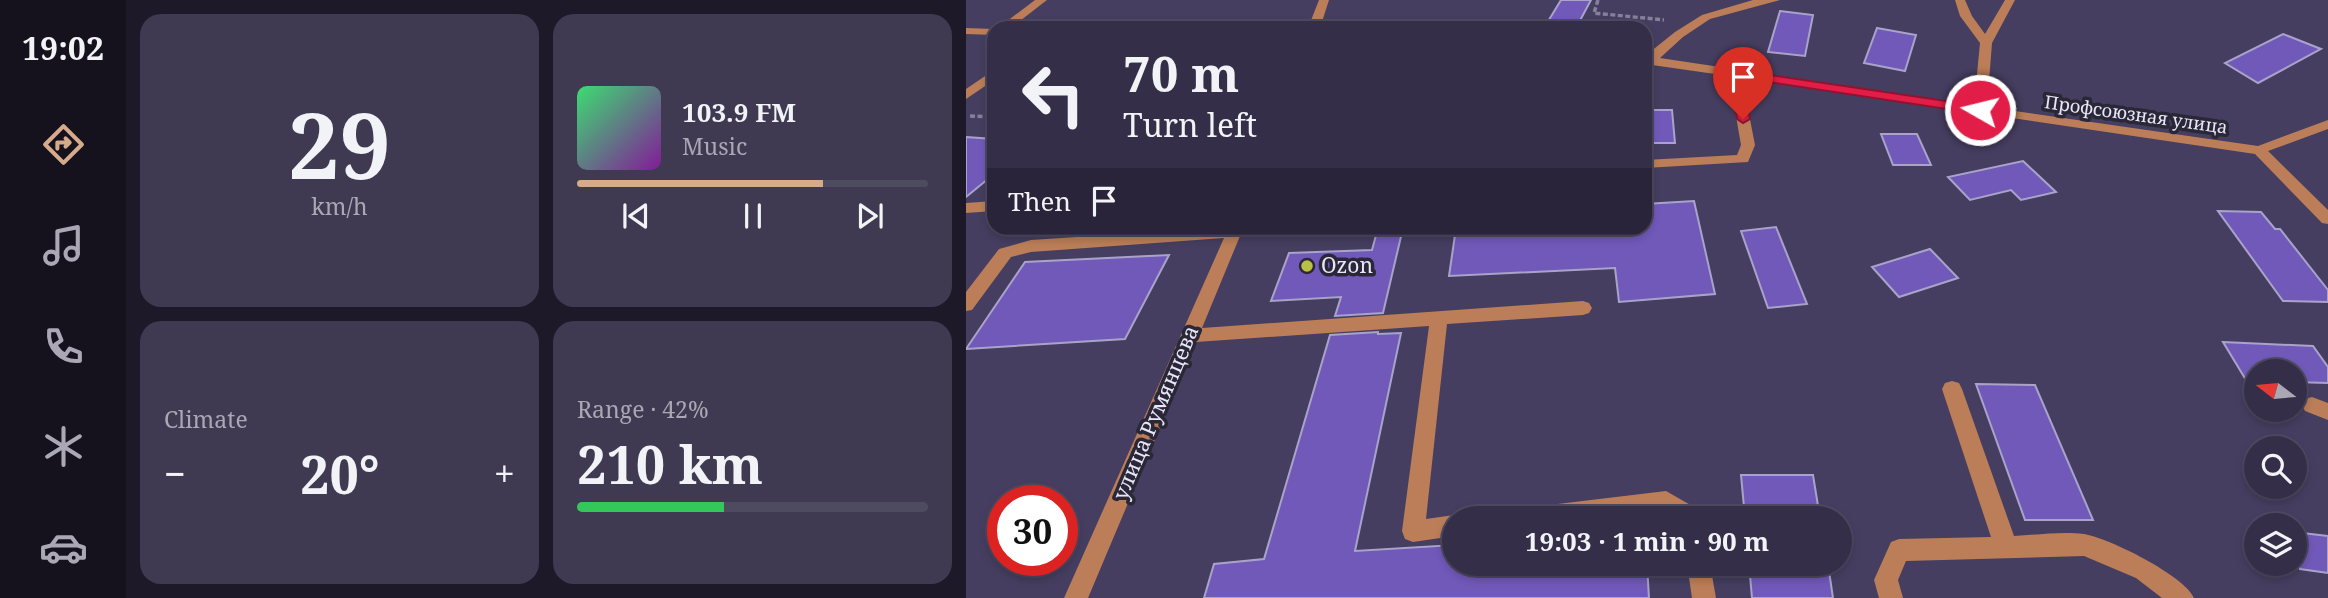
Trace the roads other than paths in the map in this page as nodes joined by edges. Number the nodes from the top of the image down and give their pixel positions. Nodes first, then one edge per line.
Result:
1 (1042, 0) edge
2 (1324, 0) edge
3 (1775, 0) edge
4 (1960, 0) edge
5 (2010, 0) edge
6 (1014, 21) edge
7 (1316, 21) edge
8 (966, 31) edge
9 (987, 32) edge
10 (1986, 43) junction
11 (1652, 56) edge
12 (1652, 61) edge
13 (1735, 73) junction
14 (987, 80) edge
15 (966, 96) edge
16 (1980, 110) junction
17 (2328, 124) edge
18 (2259, 150) junction
19 (1652, 164) edge
20 (987, 206) edge
21 (966, 208) edge
22 (2328, 219) edge
23 (1163, 235) edge
24 (1232, 235) edge
25 (966, 305) edge
26 (1583, 308) dead end
27 (1439, 318) junction
28 (1188, 336) junction
29 (1952, 389) dead end
30 (1624, 506) edge
31 (1674, 506) edge
32 (1442, 527) edge
33 (2006, 546) junction
34 (1701, 576) edge
35 (1076, 598) edge
36 (1704, 598) edge
37 (1891, 598) edge
38 (2182, 598) edge

1 - 6 street
2 - 7 street
3 - 11 street
4 - 10 street
5 - 10 street
8 - 9 street
10 - 16 street
12 - 13 street, Профсоюзная улица
13 - 16 street, Профсоюзная улица
13 - 19 street
14 - 15 street
16 - 18 street, Профсоюзная улица
17 - 18 street, Профсоюзная улица
18 - 22 street
20 - 21 street
23 - 25 street
24 - 28 street, улица Румянцева
26 - 27 street
27 - 28 street
27 - 32 street
28 - 35 street, улица Румянцева
29 - 33 street
30 - 31 street
33 - 37 street
33 - 38 street
34 - 36 street

